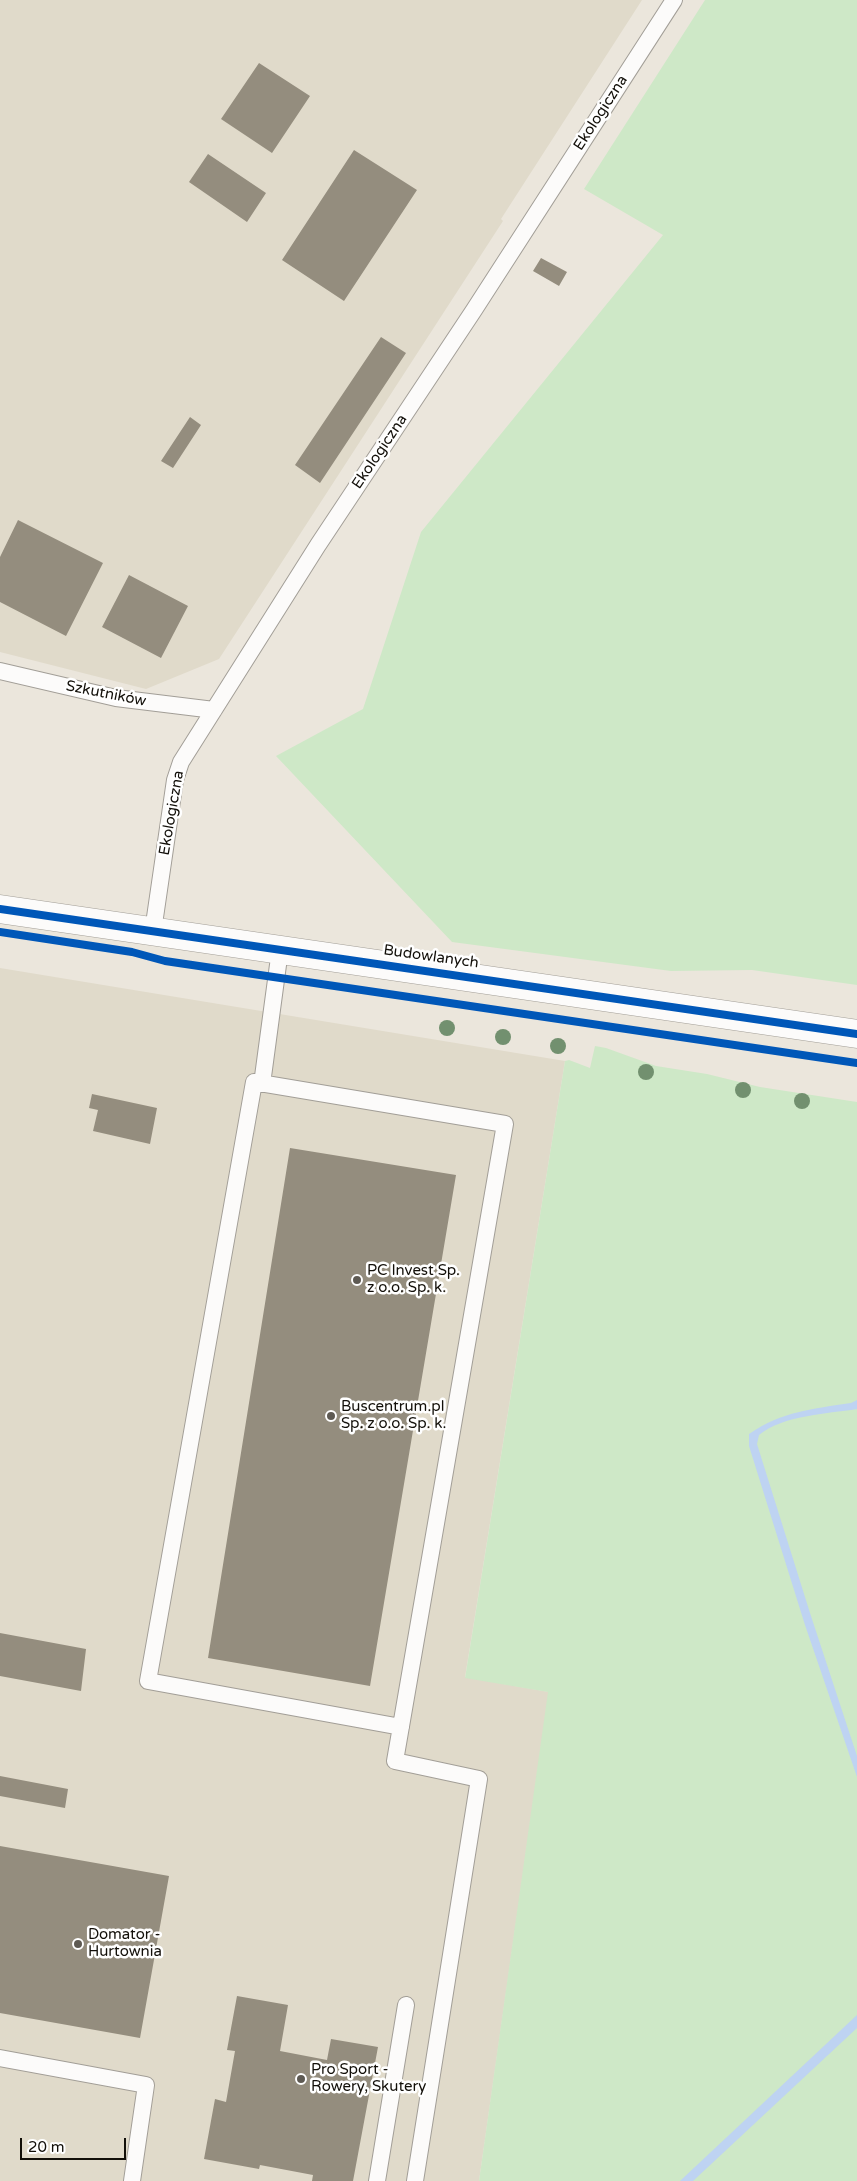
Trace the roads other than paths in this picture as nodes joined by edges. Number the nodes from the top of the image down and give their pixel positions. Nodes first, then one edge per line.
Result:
1 (674, 0) edge
2 (0, 671) edge
3 (214, 710) junction
4 (0, 909) edge
5 (153, 931) junction
6 (280, 950) junction
7 (857, 1034) edge
8 (262, 1084) junction
9 (401, 1727) junction
10 (406, 2005) dead end
11 (0, 2058) edge
12 (132, 2181) edge
13 (377, 2181) edge
14 (415, 2181) edge

1 - 3 lane, Ekologiczna
2 - 3 lane, Szkutników
3 - 5 lane, Ekologiczna
4 - 5 street, Budowlanych
5 - 6 street, Budowlanych
6 - 7 street, Budowlanych
6 - 8 lane
8 - 9 lane
8 - 9 lane
9 - 14 lane
10 - 13 lane
11 - 12 lane

